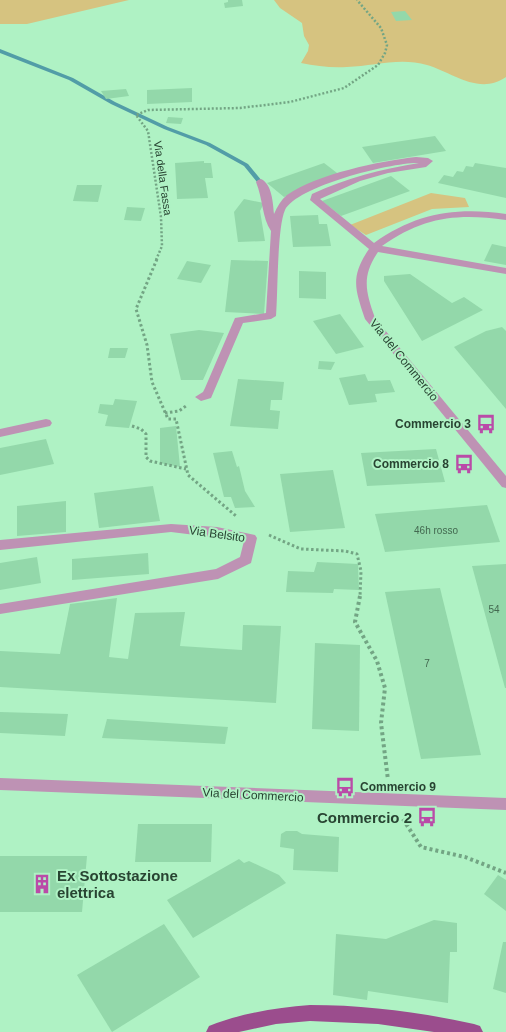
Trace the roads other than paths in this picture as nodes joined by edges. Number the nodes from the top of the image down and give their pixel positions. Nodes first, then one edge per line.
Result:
1 (261, 182) dead end
2 (506, 217) edge
3 (276, 230) junction
4 (374, 248) junction
5 (506, 271) edge
6 (201, 397) dead end
7 (46, 423) dead end
8 (0, 433) edge
9 (506, 484) edge
10 (0, 545) edge
11 (0, 609) edge
12 (0, 784) edge
13 (506, 804) edge
14 (215, 1032) edge
15 (474, 1032) edge

1 - 3 street
2 - 4 street, Via del Commercio
3 - 4 street
3 - 6 street
4 - 5 street
4 - 9 street, Via del Commercio
7 - 8 street
10 - 11 street, Via Belsito
12 - 13 street, Via del Commercio
14 - 15 main road

